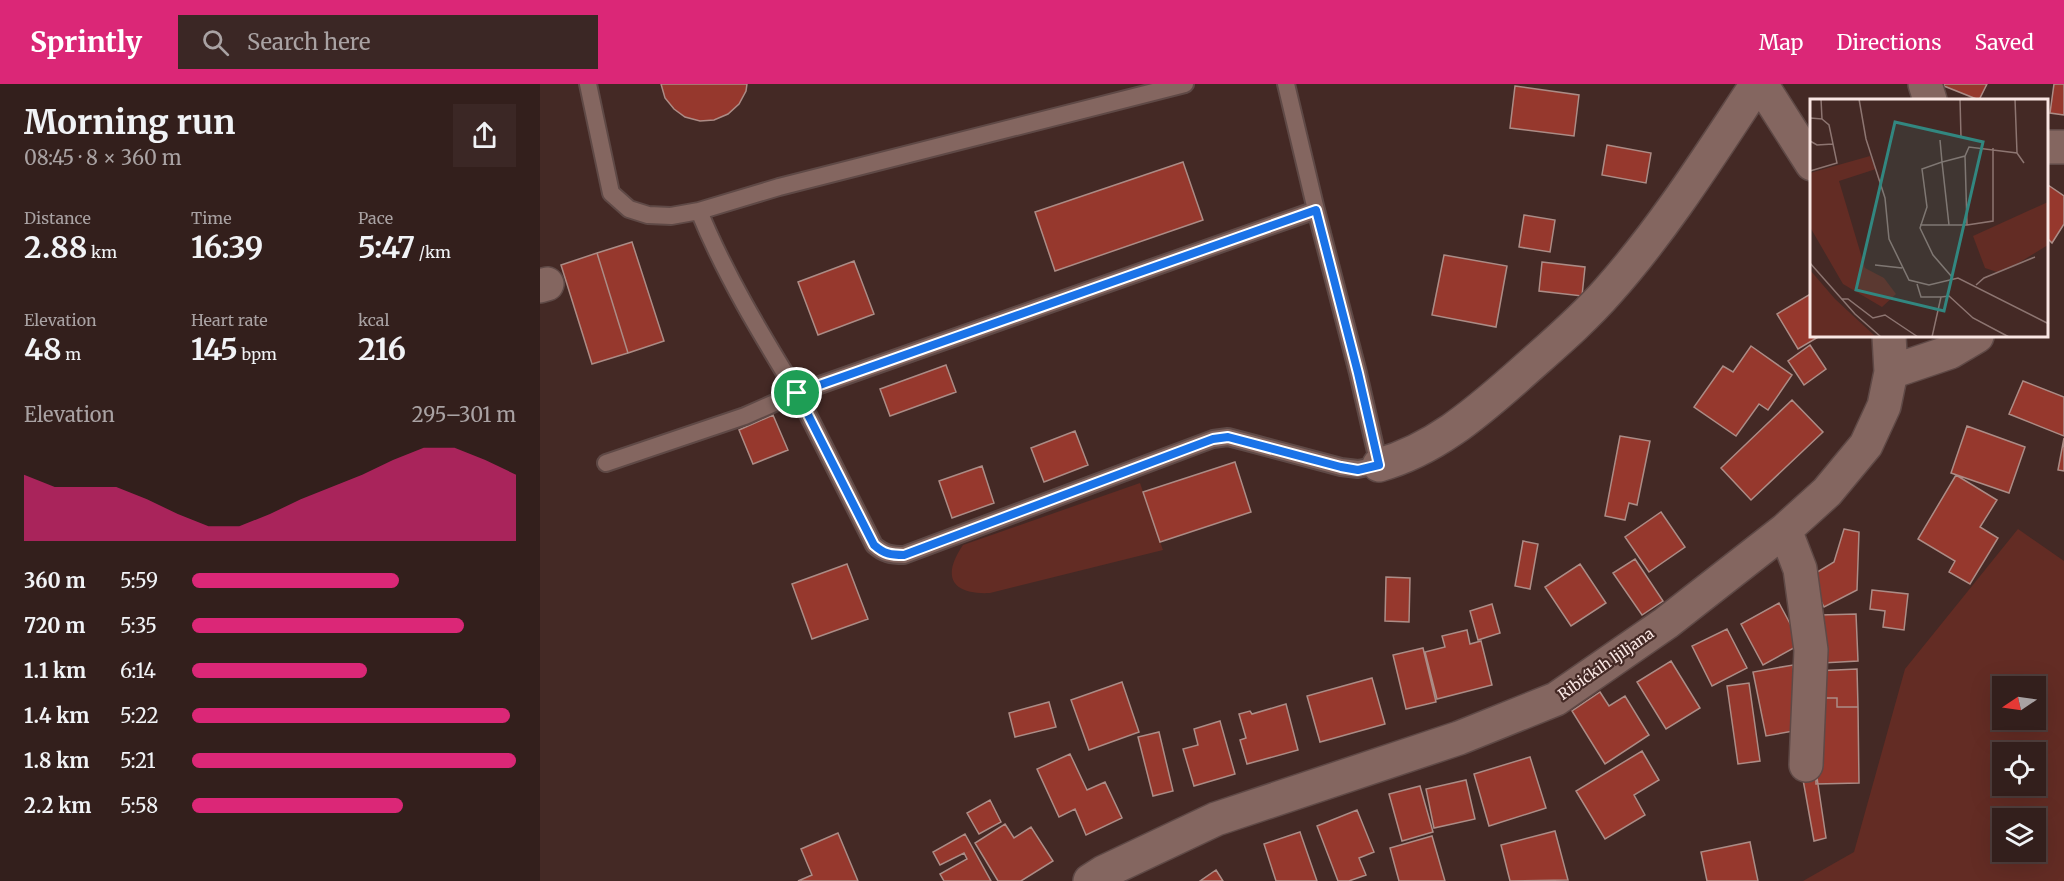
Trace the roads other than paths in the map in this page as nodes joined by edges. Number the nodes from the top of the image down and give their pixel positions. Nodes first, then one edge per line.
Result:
1 (588, 84) edge
2 (1185, 84) edge
3 (1286, 84) edge
4 (1759, 84) edge
5 (1925, 84) edge
6 (1930, 99) edge
7 (1810, 161) edge
8 (1316, 210) junction
9 (699, 211) junction
10 (1889, 338) edge
11 (1974, 338) edge
12 (1891, 372) junction
13 (797, 393) junction
14 (606, 463) dead end
15 (1379, 465) junction
16 (1785, 530) junction
17 (1806, 765) dead end
18 (1090, 881) edge

1 - 9 lane
2 - 9 lane
3 - 8 lane
4 - 7 street
4 - 15 street
5 - 6 street
8 - 13 lane
8 - 15 lane
9 - 13 lane
10 - 12 street, Ribićkih ljiljana
11 - 12 street
12 - 16 street, Ribićkih ljiljana
13 - 14 lane
13 - 15 lane
16 - 17 street
16 - 18 street, Ribićkih ljiljana

